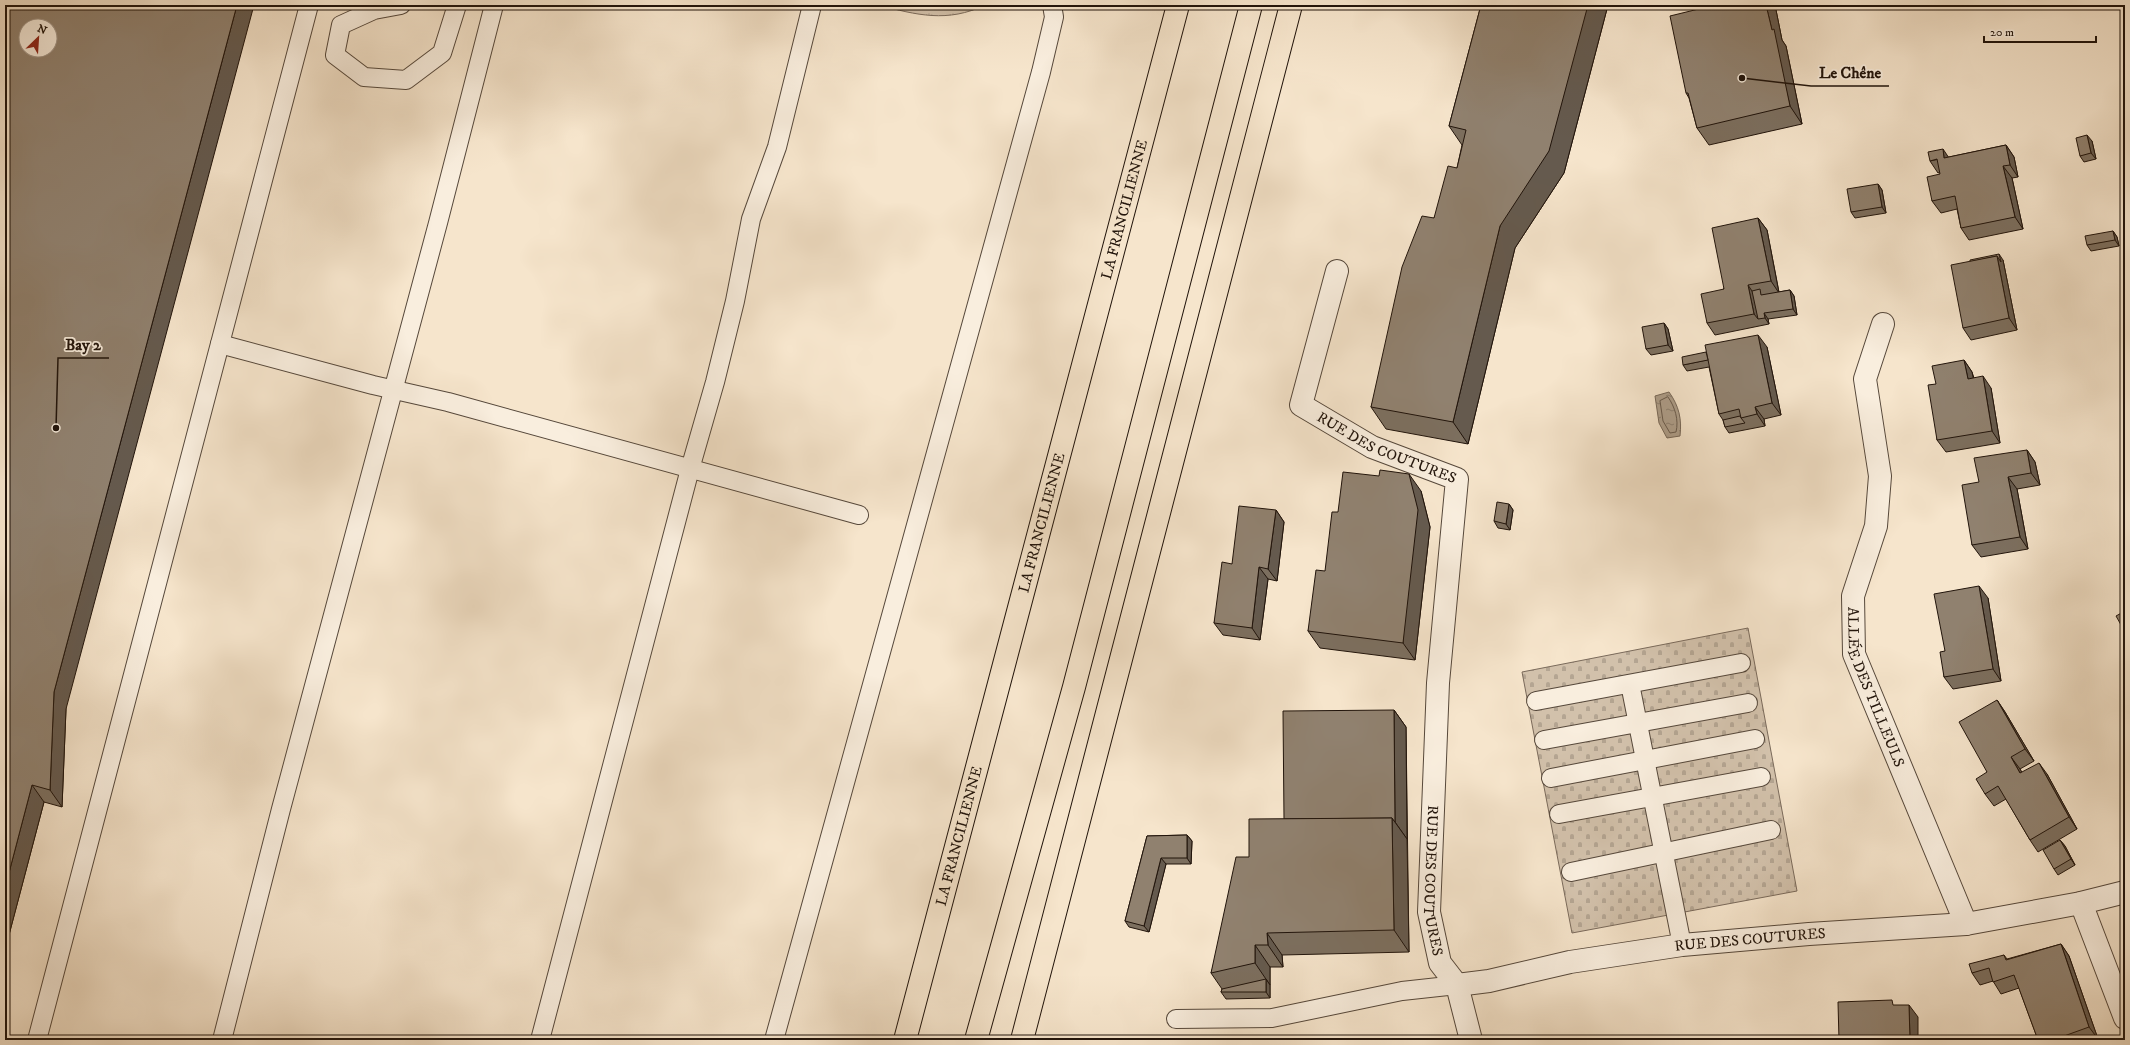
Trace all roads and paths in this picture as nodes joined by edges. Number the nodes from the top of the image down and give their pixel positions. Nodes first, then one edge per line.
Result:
1 (309, 5) edge
2 (401, 5) edge
3 (457, 5) edge
4 (494, 5) edge
5 (812, 5) edge
6 (1052, 5) edge
7 (1178, 5) edge
8 (1251, 5) edge
9 (1291, 5) edge
10 (1337, 271) dead end
11 (1883, 324) dead end
12 (220, 344) junction
13 (393, 390) junction
14 (690, 469) junction
15 (859, 515) dead end
16 (1741, 663) dead end
17 (1630, 684) junction
18 (1536, 701) dead end
19 (1748, 703) dead end
20 (1638, 723) junction
21 (1755, 739) dead end
22 (1544, 740) dead end
23 (1646, 760) junction
24 (1761, 777) dead end
25 (1552, 778) dead end
26 (1653, 797) junction
27 (1559, 814) dead end
28 (1771, 830) dead end
29 (1664, 853) junction
30 (1571, 872) dead end
31 (2125, 892) edge
32 (2081, 903) junction
33 (1966, 924) junction
34 (1682, 945) junction
35 (1457, 985) junction
36 (2125, 1018) edge
37 (1176, 1019) dead end
38 (37, 1040) edge
39 (222, 1040) edge
40 (540, 1040) edge
41 (774, 1040) edge
42 (905, 1040) edge
43 (976, 1040) edge
44 (1022, 1040) edge
45 (1471, 1040) edge

1 - 12 lane
2 - 3 lane
4 - 13 lane
5 - 14 lane
6 - 41 lane
7 - 42 main road, LA FRANCILIENNE
8 - 43 main road
9 - 44 main road
10 - 35 street, RUE DES COUTURES
11 - 33 street, ALLÉE DES TILLEULS
12 - 13 lane
12 - 38 lane
13 - 14 lane
13 - 39 lane
14 - 15 lane
14 - 40 lane
16 - 17 lane
17 - 18 lane
17 - 20 lane
19 - 20 lane
20 - 22 lane
20 - 23 lane
21 - 23 lane
23 - 25 lane
23 - 26 lane
24 - 26 lane
26 - 27 lane
26 - 29 lane
28 - 29 lane
29 - 30 lane
29 - 34 lane
31 - 32 street, RUE DES COUTURES
32 - 33 street, RUE DES COUTURES
32 - 36 street
33 - 34 street, RUE DES COUTURES
34 - 35 street, RUE DES COUTURES
35 - 37 lane
35 - 45 street

